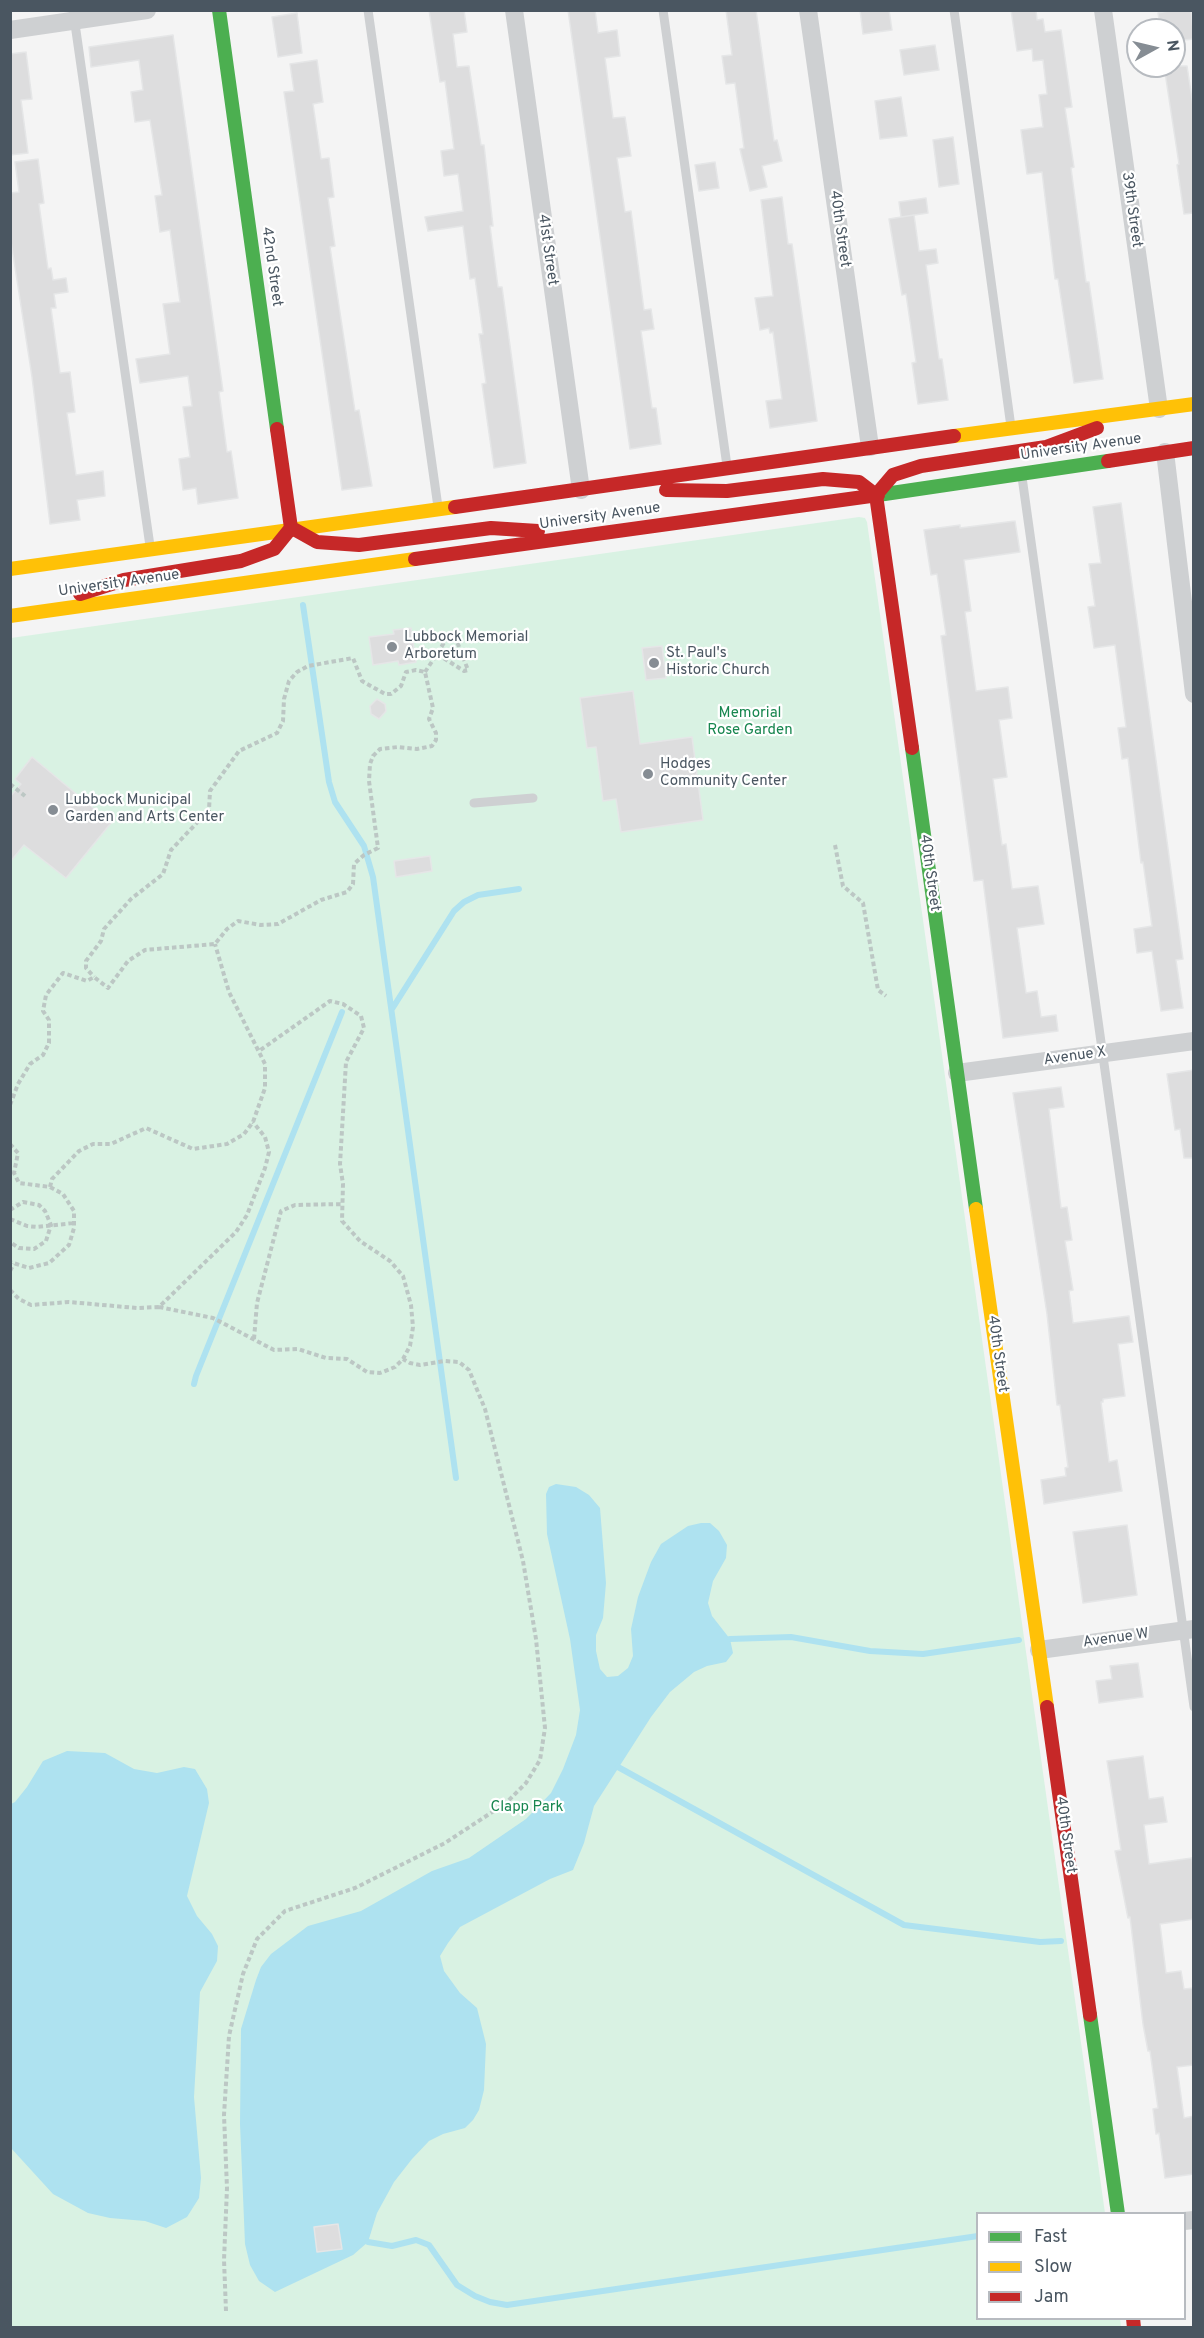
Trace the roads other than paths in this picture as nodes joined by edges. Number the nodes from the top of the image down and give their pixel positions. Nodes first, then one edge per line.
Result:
1 (147, 10) edge
2 (219, 10) edge
3 (368, 10) edge
4 (514, 10) edge
5 (663, 10) edge
6 (808, 10) edge
7 (954, 10) edge
8 (1103, 10) edge
9 (74, 16) edge
10 (10, 30) edge
11 (1194, 404) edge
12 (1150, 411) junction
13 (1011, 429) junction
14 (870, 447) junction
15 (1194, 448) edge
16 (1165, 452) junction
17 (728, 468) junction
18 (1022, 473) junction
19 (588, 489) junction
20 (876, 495) junction
21 (438, 509) junction
22 (291, 528) junction
23 (588, 535) junction
24 (150, 549) junction
25 (10, 569) edge
26 (11, 616) edge
27 (1194, 694) edge
28 (533, 798) dead end
29 (474, 803) dead end
30 (1194, 1041) edge
31 (1102, 1054) junction
32 (957, 1073) junction
33 (1188, 1629) edge
34 (1039, 1650) junction
35 (1194, 1707) edge
36 (1118, 2212) edge

1 - 9 street
2 - 22 main road, 42nd Street
3 - 21 lane
4 - 19 street, 41st Street
5 - 17 lane
6 - 14 street, 40th Street
7 - 13 lane
8 - 12 street, 39th Street
9 - 10 street
9 - 24 lane
11 - 12 main road, University Avenue
12 - 13 main road, University Avenue
12 - 20 main road
13 - 14 main road, University Avenue
14 - 17 main road, University Avenue
15 - 16 main road, University Avenue
16 - 18 main road, University Avenue
16 - 27 street
17 - 19 main road, University Avenue
18 - 20 main road, University Avenue
18 - 31 lane
19 - 20 main road
19 - 21 main road, University Avenue
20 - 23 main road, University Avenue
20 - 32 main road, 40th Street
21 - 22 main road, University Avenue
22 - 23 main road
22 - 24 main road, University Avenue
22 - 26 main road
23 - 26 main road, University Avenue
24 - 25 main road, University Avenue
28 - 29 lane
30 - 31 street, Avenue X
31 - 32 street, Avenue X
31 - 33 lane
32 - 34 main road, 40th Street
33 - 34 street, Avenue W
33 - 35 lane
34 - 36 main road, 40th Street

